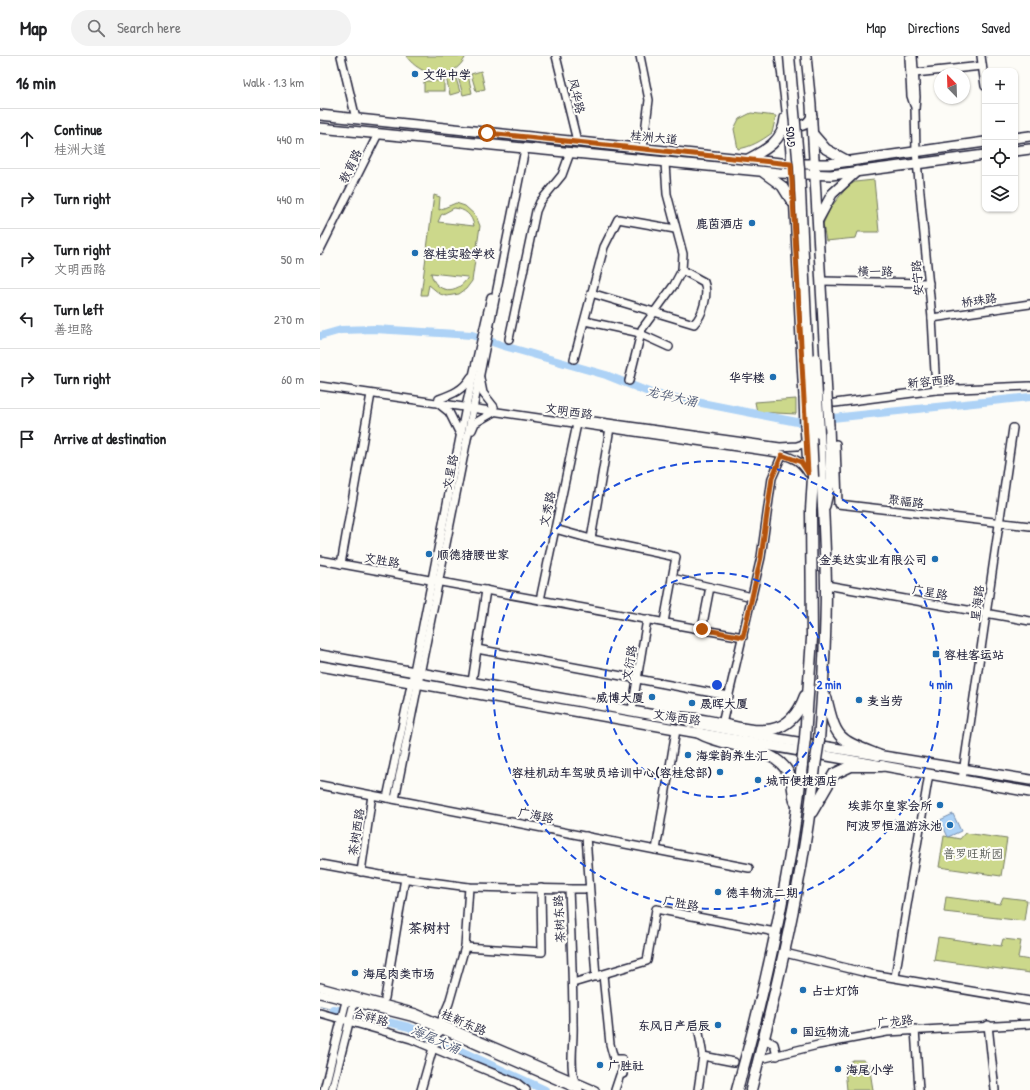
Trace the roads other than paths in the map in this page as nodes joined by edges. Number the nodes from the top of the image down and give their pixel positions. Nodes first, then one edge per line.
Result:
1 (341, 56) edge
2 (556, 56) edge
3 (640, 56) edge
4 (780, 56) edge
5 (789, 56) edge
6 (795, 56) edge
7 (806, 56) edge
8 (909, 56) edge
9 (913, 56) edge
10 (981, 56) edge
11 (982, 66) joint
12 (915, 73) junction
13 (787, 101) junction
14 (915, 110) junction
15 (320, 115) edge
16 (812, 116) junction
17 (356, 119) junction
18 (788, 121) junction
19 (320, 128) edge
20 (378, 134) junction
21 (813, 134) junction
22 (1030, 136) edge
23 (1018, 138) edge
24 (577, 141) junction
25 (982, 142) edge
26 (643, 148) junction
27 (1030, 148) edge
28 (522, 149) junction
29 (1018, 150) edge
30 (916, 152) junction
31 (570, 153) junction
32 (982, 155) edge
33 (748, 159) junction
34 (665, 162) junction
35 (848, 162) junction
36 (791, 164) junction
37 (814, 164) junction
38 (918, 164) junction
39 (857, 171) junction
40 (763, 172) junction
41 (792, 173) junction
42 (815, 174) junction
43 (816, 204) junction
44 (794, 207) junction
45 (818, 221) junction
46 (675, 229) junction
47 (320, 250) edge
48 (682, 270) junction
49 (821, 281) junction
50 (929, 283) junction
51 (591, 293) junction
52 (1030, 304) edge
53 (654, 312) junction
54 (932, 318) junction
55 (585, 321) junction
56 (640, 334) junction
57 (509, 339) dead end
58 (669, 347) dead end
59 (574, 359) dead end
60 (477, 374) junction
61 (629, 381) dead end
62 (320, 382) edge
63 (320, 386) edge
64 (1030, 386) edge
65 (936, 390) junction
66 (371, 394) junction
67 (439, 401) junction
68 (834, 403) dead end
69 (470, 405) junction
70 (494, 409) junction
71 (577, 424) junction
72 (610, 428) junction
73 (1013, 428) dead end
74 (465, 436) junction
75 (806, 443) junction
76 (836, 444) dead end
77 (782, 455) junction
78 (811, 475) junction
79 (824, 509) junction
80 (998, 524) junction
81 (1030, 526) edge
82 (555, 529) junction
83 (591, 539) junction
84 (320, 560) edge
85 (341, 564) junction
86 (672, 578) junction
87 (432, 580) junction
88 (440, 582) junction
89 (826, 585) junction
90 (710, 587) junction
91 (486, 590) junction
92 (752, 597) junction
93 (540, 600) junction
94 (987, 613) junction
95 (647, 619) junction
96 (1030, 621) edge
97 (664, 622) junction
98 (702, 629) junction
99 (743, 637) junction
100 (477, 650) junction
101 (320, 655) edge
102 (320, 666) edge
103 (418, 672) junction
104 (637, 679) junction
105 (472, 682) junction
106 (415, 683) junction
107 (810, 685) junction
108 (823, 688) junction
109 (729, 696) junction
110 (632, 710) junction
111 (664, 716) junction
112 (722, 724) junction
113 (676, 730) junction
114 (699, 733) junction
115 (878, 755) junction
116 (882, 766) junction
117 (964, 768) junction
118 (929, 774) junction
119 (962, 780) junction
120 (1030, 780) edge
121 (320, 785) edge
122 (1030, 792) edge
123 (372, 795) junction
124 (387, 798) junction
125 (395, 799) junction
126 (797, 814) junction
127 (810, 815) junction
128 (586, 836) junction
129 (656, 850) junction
130 (320, 864) edge
131 (748, 868) dead end
132 (361, 872) junction
133 (386, 876) joint
134 (404, 878) junction
135 (469, 887) junction
136 (541, 888) junction
137 (569, 889) junction
138 (589, 889) junction
139 (775, 932) junction
140 (465, 947) junction
141 (785, 953) junction
142 (599, 976) junction
143 (895, 977) junction
144 (573, 983) junction
145 (320, 987) edge
146 (320, 994) edge
147 (385, 998) dead end
148 (351, 999) junction
149 (1030, 1001) edge
150 (320, 1013) edge
151 (341, 1020) junction
152 (349, 1022) junction
153 (1030, 1024) edge
154 (988, 1025) junction
155 (698, 1027) dead end
156 (915, 1029) junction
157 (439, 1030) junction
158 (764, 1039) junction
159 (435, 1048) junction
160 (703, 1056) junction
161 (777, 1056) junction
162 (765, 1058) tunnel mouth
163 (734, 1062) tunnel mouth
164 (575, 1082) junction
165 (517, 1083) junction
166 (736, 1089) edge
167 (324, 1090) edge
168 (332, 1090) edge
169 (421, 1090) edge
170 (514, 1090) edge
171 (526, 1090) edge
172 (579, 1090) edge
173 (595, 1090) edge
174 (615, 1090) edge
175 (698, 1090) edge
176 (751, 1090) edge
177 (919, 1090) edge
178 (996, 1090) edge

1 - 17 street
2 - 24 street, 风华路
3 - 26 street
4 - 13 main road
5 - 78 highway, G105, bridge
6 - 79 highway, G105 / G105, bridge
7 - 16 main road
8 - 14 street
9 - 12 street
10 - 11 street
11 - 12 street
12 - 14 street
13 - 18 main road
13 - 33 main road
14 - 30 street, 安宁路
15 - 17 main road, 桂洲大道
16 - 18 main road
16 - 21 main road
17 - 24 main road, 桂洲大道
18 - 36 main road
19 - 20 main road, 桂洲大道
20 - 28 main road, 桂洲大道
20 - 47 street, 教育路
21 - 35 main road
21 - 37 main road
22 - 23 main road
24 - 26 main road, 桂洲大道
25 - 30 main road, 桂洲大道
26 - 33 main road, 桂洲大道
27 - 29 main road
28 - 31 main road, 桂洲大道
28 - 60 street, 文星路
30 - 35 main road, 桂洲大道
30 - 38 street, 安宁路
31 - 34 main road, 桂洲大道
31 - 57 street
32 - 38 main road, 桂洲大道
33 - 36 main road, 桂洲大道
34 - 40 main road, 桂洲大道
34 - 46 street
35 - 37 main road, 桂洲大道
36 - 37 main road, 桂洲大道
36 - 41 main road
37 - 42 main road
38 - 39 main road, 桂洲大道
38 - 50 street, 安宁路
39 - 42 main road, 桂洲大道
39 - 45 main road
40 - 41 main road, 桂洲大道
40 - 44 main road
41 - 42 main road, 桂洲大道
41 - 44 main road
42 - 43 main road
43 - 44 main road
43 - 45 main road
44 - 75 main road, bridge
45 - 49 main road
46 - 48 street
46 - 51 street
48 - 53 street
48 - 53 street
49 - 50 street, 横一路
49 - 79 main road, bridge
50 - 54 street, 安宁路
51 - 53 street
51 - 55 street
52 - 54 street, 桥珠路
53 - 56 street
54 - 65 street, 安宁路
55 - 56 street
55 - 59 street
56 - 58 street
56 - 61 street
60 - 67 street
60 - 69 street, 文星路
60 - 70 street
62 - 67 street, 文明西路
63 - 66 street, 文明西路
64 - 65 street, 新容西路
65 - 68 street, 新容西路
66 - 67 street, 文明西路
66 - 85 street
67 - 69 street, 文明西路
67 - 74 street
69 - 70 street, 文明西路
69 - 74 street, 文星路
70 - 71 street, 文明西路
70 - 74 street
70 - 75 street, 文明西路
71 - 72 street, 文明西路
71 - 82 street, 文秀路
72 - 77 street, 文明西路
72 - 83 street
73 - 80 street, 星海路
74 - 87 street, 文星路
74 - 88 street, 文星路
75 - 78 main road
76 - 80 street, 聚福路
77 - 78 street, 文明西路
77 - 92 street
78 - 107 highway, G105
79 - 89 highway, G105
80 - 81 street, 聚福路
80 - 94 street, 星海路
82 - 83 street
82 - 93 street, 文秀路
83 - 86 street
84 - 85 street, 文胜路
85 - 87 street, 文胜路
86 - 90 street
86 - 97 street
87 - 88 street, 文胜路
87 - 103 street, 文星路
88 - 91 street, 文胜路
88 - 103 street, 文星路
89 - 94 street, 广星路
89 - 108 highway, G105
90 - 92 street
90 - 98 street
91 - 93 street, 文胜路
91 - 100 street
92 - 99 street
93 - 95 street, 文胜路
94 - 96 street, 广星路
94 - 117 street, 星海路
95 - 97 street, 文胜路
95 - 104 street, 文衍路
97 - 98 street, 文胜路
98 - 99 street, 文胜路
99 - 109 street
100 - 104 street
100 - 105 street
101 - 103 main road, 文海西路
102 - 106 main road, 文海西路
103 - 105 main road, 文海西路
103 - 106 street, 文星路
104 - 109 street
104 - 110 street, 文衍路
105 - 110 main road, 文海西路
106 - 113 main road, 文海西路
106 - 124 street, 文星路
106 - 125 street, 文星路
107 - 112 highway
107 - 126 highway, G105, bridge
108 - 115 highway
108 - 127 highway, bridge
109 - 112 street
110 - 111 main road, 文海西路
111 - 112 highway
111 - 115 main road, 文海西路
113 - 114 main road, 文海西路
113 - 129 street
114 - 116 main road, 文海西路
114 - 126 highway
115 - 117 main road, 文海西路
116 - 118 main road, 文海西路
116 - 127 highway
117 - 119 street, 星海路
117 - 120 main road, 文海西路
118 - 119 main road, 文海西路
118 - 143 street
119 - 122 main road, 文海西路
121 - 123 street, 广海路
123 - 124 street, 广海路
123 - 132 street, 茶树西路
124 - 125 street, 广海路
125 - 128 street, 广海路
126 - 139 highway, G105
127 - 141 highway
128 - 129 street, 广海路
128 - 138 street
129 - 131 street, 广海路
130 - 132 street, 茶树西路
132 - 133 street, 茶树西路
133 - 134 street, 茶树东路
134 - 135 street, 茶树东路
134 - 147 street
135 - 136 street, 茶树东路
135 - 140 street
136 - 137 street, 茶树东路
136 - 140 street
137 - 138 street
137 - 144 street, 茶树东路
138 - 142 street
139 - 142 street, 广胜路
139 - 166 highway, G105
140 - 157 street
141 - 143 street
141 - 158 highway
142 - 144 street, 广胜路
142 - 174 street
143 - 149 street
144 - 164 street, 茶树东路
145 - 148 street, 桂新东路
146 - 148 street, 桂新东路
148 - 151 street
148 - 152 street
148 - 157 street, 桂新东路
150 - 151 street, 合祥路
151 - 152 street, 合祥路
151 - 167 street
152 - 159 street, 合祥路
152 - 168 street
153 - 154 street, 广龙路
154 - 156 street, 广龙路
154 - 178 street
155 - 160 street
156 - 161 street, 广龙路
156 - 177 street
157 - 159 street
157 - 164 street, 桂新东路
157 - 172 street, 桂新东路
158 - 161 street
158 - 176 highway
159 - 165 street, 合祥路
159 - 169 street
160 - 163 street
160 - 175 street
161 - 162 street, 广龙路
164 - 173 street, 桂新东路
165 - 170 street
165 - 171 street, 合祥路

